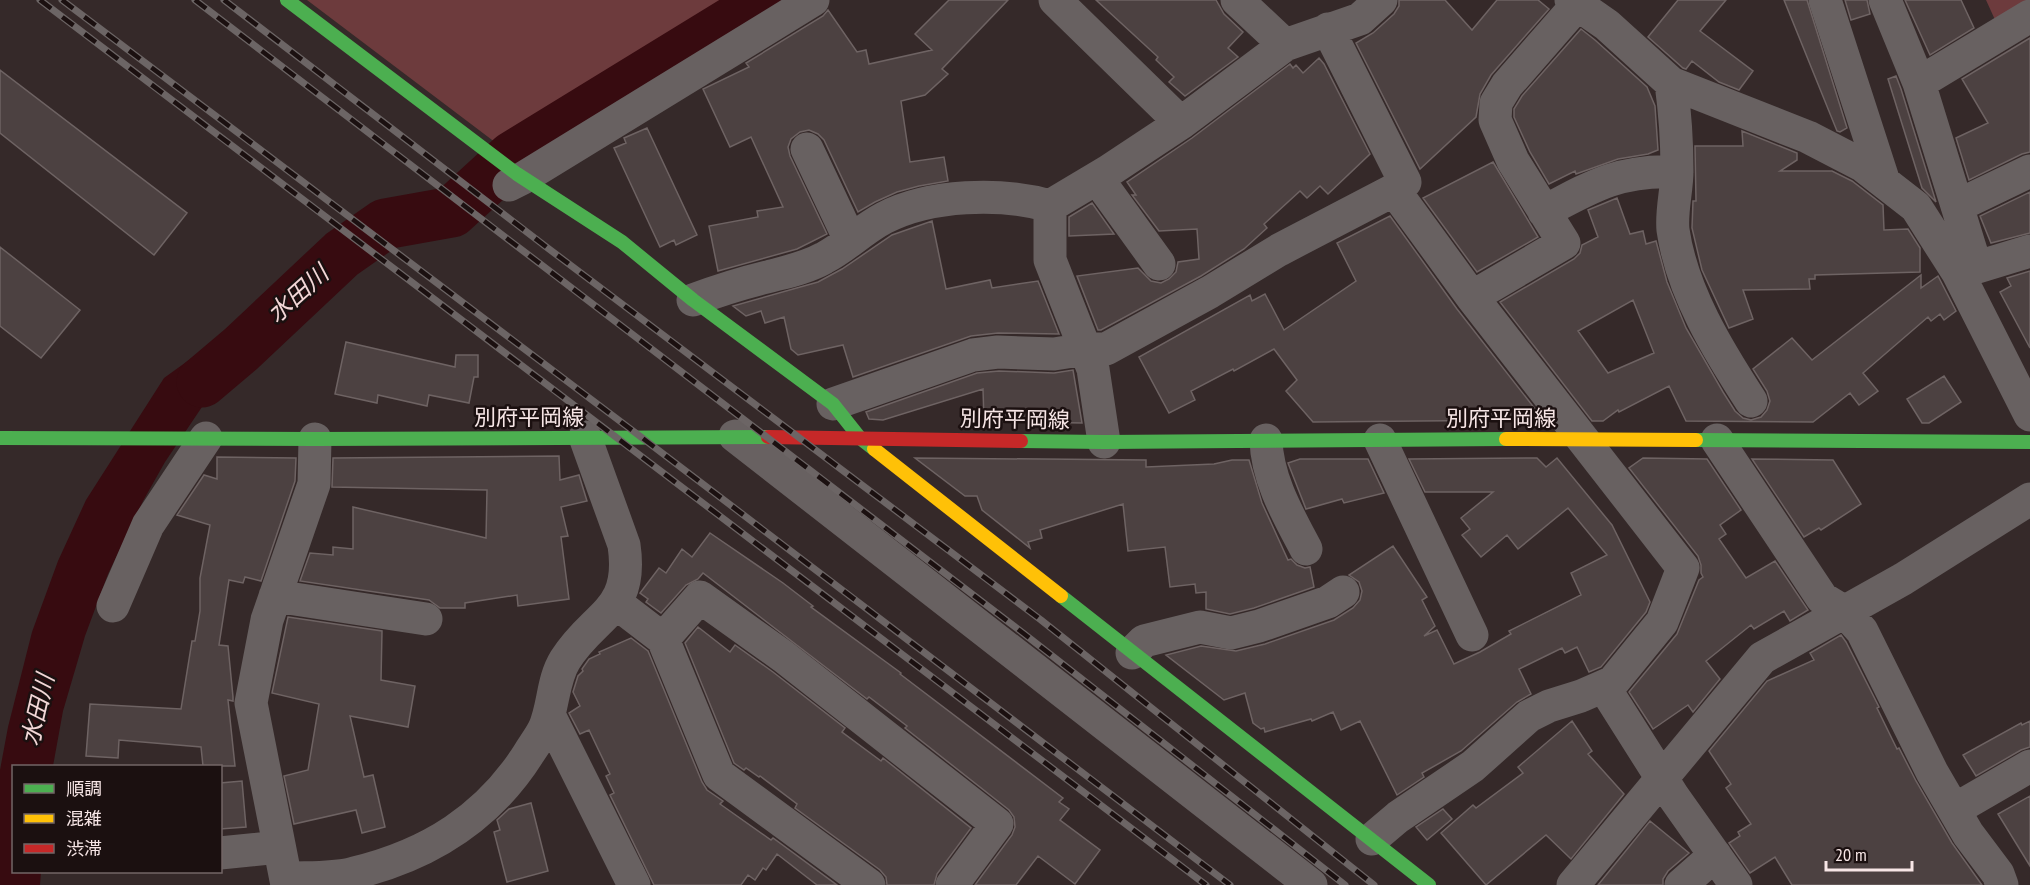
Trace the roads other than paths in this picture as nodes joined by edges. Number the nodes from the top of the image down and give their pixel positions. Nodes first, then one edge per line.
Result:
1 (287, 0) edge
2 (813, 0) edge
3 (1055, 0) edge
4 (1237, 0) edge
5 (1381, 0) edge
6 (1825, 0) edge
7 (1885, 0) edge
8 (1574, 2) edge
9 (2030, 16) edge
10 (1328, 29) junction
11 (1285, 45) junction
12 (1671, 83) junction
13 (1919, 83) junction
14 (1181, 123) junction
15 (807, 149) dead end
16 (2030, 171) edge
17 (1677, 172) junction
18 (1097, 178) junction
19 (516, 179) junction
20 (1884, 183) junction
21 (1394, 190) junction
22 (1050, 206) junction
23 (1957, 206) junction
24 (1544, 212) junction
25 (850, 240) junction
26 (2030, 251) edge
27 (1159, 264) dead end
28 (1967, 270) junction
29 (1472, 297) junction
30 (693, 300) junction
31 (1086, 349) junction
32 (1751, 401) dead end
33 (833, 404) junction
34 (2030, 415) edge
35 (735, 436) junction
36 (0, 438) edge
37 (192, 438) junction
38 (585, 438) junction
39 (860, 438) junction
40 (315, 439) junction
41 (1582, 439) junction
42 (1266, 440) junction
43 (1380, 440) junction
44 (1717, 440) junction
45 (1104, 442) junction
46 (2030, 442) edge
47 (2030, 499) edge
48 (1306, 549) dead end
49 (275, 596) junction
50 (616, 603) junction
51 (113, 606) dead end
52 (1328, 609) dead end
53 (1845, 612) junction
54 (426, 619) dead end
55 (1472, 635) dead end
56 (663, 639) junction
57 (1132, 653) junction
58 (1604, 687) junction
59 (549, 715) junction
60 (2030, 766) edge
61 (1662, 778) junction
62 (1954, 810) junction
63 (1372, 839) junction
64 (222, 854) edge
65 (1715, 855) junction
66 (284, 870) edge
67 (634, 885) edge
68 (868, 885) edge
69 (952, 885) edge
70 (1311, 885) edge
71 (1429, 885) edge
72 (1573, 885) edge
73 (1681, 885) edge
74 (1736, 885) edge
75 (2002, 885) edge

1 - 19 main road
2 - 19 street
3 - 14 street
4 - 11 street
5 - 10 street
6 - 20 street
7 - 13 street
8 - 12 street
8 - 24 street
9 - 13 street
10 - 11 street
10 - 21 street
11 - 14 street
12 - 17 street
12 - 20 street
13 - 23 street
14 - 18 street
15 - 25 street
16 - 23 street
17 - 24 street
17 - 32 street
18 - 22 street
18 - 27 street
19 - 30 main road
20 - 28 street
21 - 29 street
21 - 31 street
22 - 25 street
22 - 31 street
23 - 28 street
24 - 29 street
25 - 30 street
26 - 28 street
28 - 34 street
29 - 41 street
30 - 33 main road
31 - 33 street
31 - 45 street
33 - 39 main road
35 - 38 main road, 別府平岡線
35 - 39 main road, 別府平岡線
35 - 70 street
36 - 37 main road, 別府平岡線
37 - 40 main road, 別府平岡線
37 - 51 street
38 - 40 main road, 別府平岡線
38 - 50 street
39 - 45 main road, 別府平岡線
39 - 57 main road
40 - 49 street
41 - 43 main road, 別府平岡線
41 - 44 main road, 別府平岡線
41 - 58 street
42 - 43 main road, 別府平岡線
42 - 45 main road, 別府平岡線
42 - 48 street
43 - 55 street
44 - 46 main road, 別府平岡線
44 - 53 street
47 - 53 street
49 - 54 street
49 - 66 street
50 - 56 street
50 - 59 street
52 - 57 street
53 - 61 street
53 - 62 street
56 - 68 street
56 - 69 street
57 - 63 main road
58 - 61 street
58 - 63 street
59 - 66 street
59 - 67 street
60 - 62 street
61 - 65 street
61 - 72 street
62 - 75 street
63 - 71 main road
64 - 66 street
65 - 73 street
65 - 74 street

